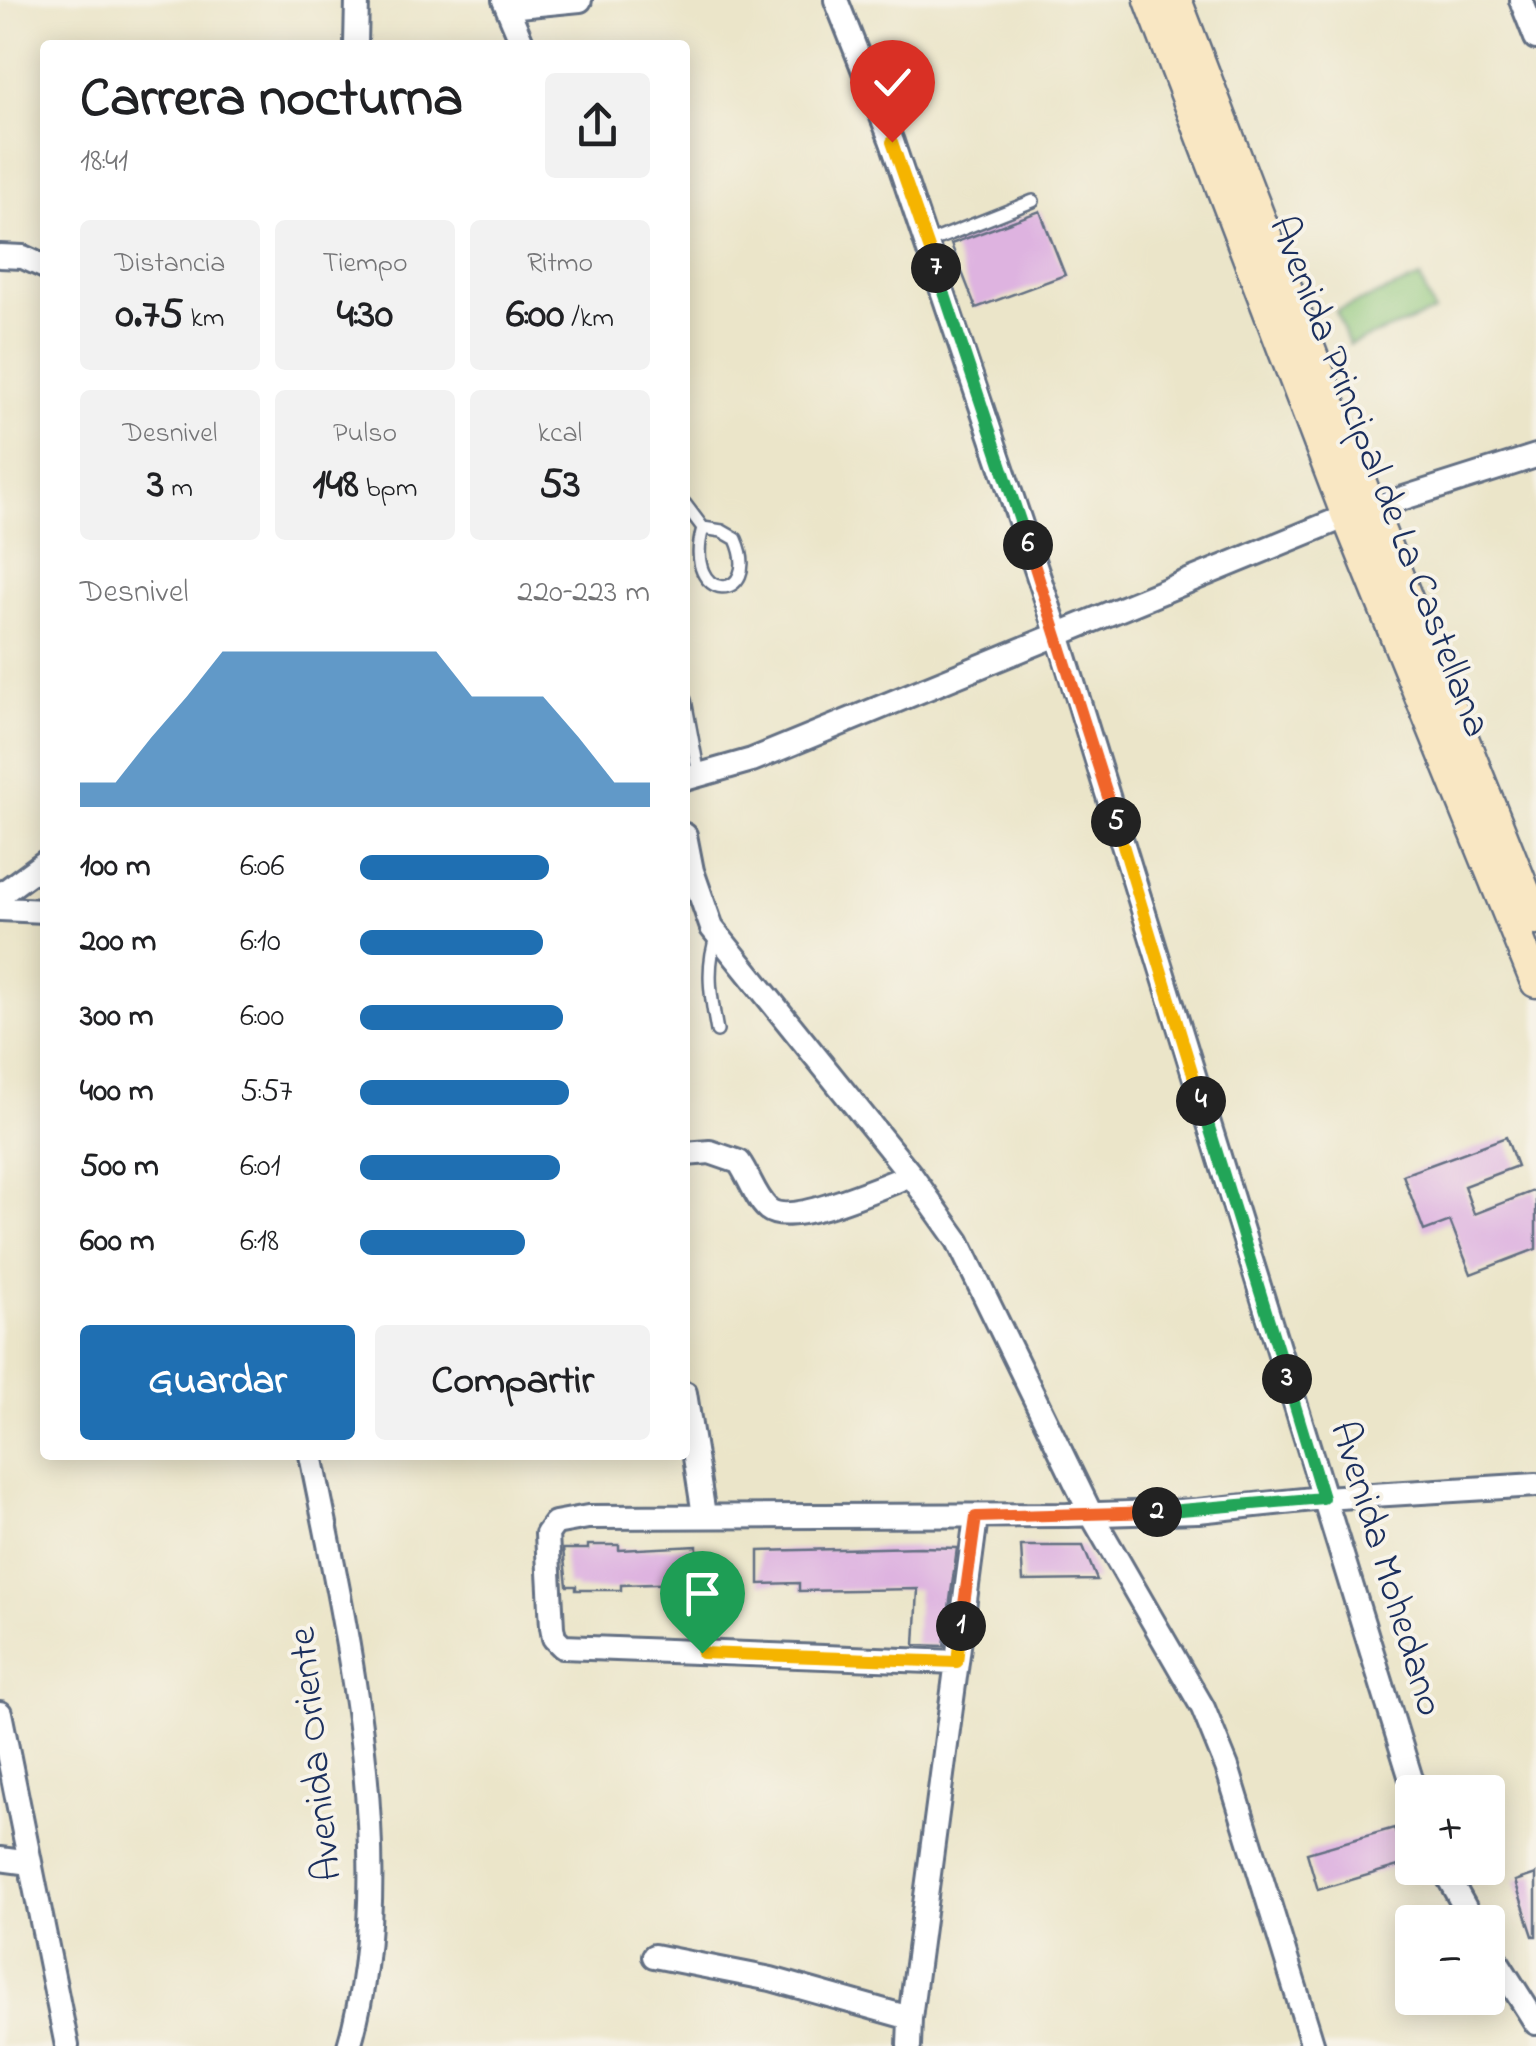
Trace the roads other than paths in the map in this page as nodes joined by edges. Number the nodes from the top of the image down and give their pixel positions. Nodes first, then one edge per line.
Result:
1 (358, 0) edge
2 (580, 0) edge
3 (836, 0) edge
4 (1150, 0) edge
5 (1176, 0) edge
6 (1522, 0) edge
7 (506, 4) edge
8 (1536, 38) edge
9 (356, 40) edge
10 (521, 40) edge
11 (1033, 201) dead end
12 (927, 242) junction
13 (0, 256) edge
14 (40, 265) edge
15 (1536, 456) edge
16 (690, 507) edge
17 (1359, 512) junction
18 (703, 528) junction
19 (1058, 634) junction
20 (692, 777) edge
21 (690, 855) edge
22 (40, 866) edge
23 (0, 895) edge
24 (0, 909) edge
25 (40, 912) edge
26 (1536, 920) edge
27 (717, 936) junction
28 (1536, 982) edge
29 (717, 1031) dead end
30 (690, 1154) edge
31 (911, 1175) junction
32 (690, 1425) edge
33 (312, 1460) edge
34 (1536, 1485) edge
35 (1323, 1498) junction
36 (1091, 1514) junction
37 (704, 1515) junction
38 (976, 1517) junction
39 (957, 1662) junction
40 (0, 1714) edge
41 (1410, 1775) edge
42 (0, 1859) edge
43 (30, 1863) junction
44 (654, 1956) dead end
45 (1505, 1974) edge
46 (910, 2018) junction
47 (1536, 2023) edge
48 (351, 2037) edge
49 (67, 2046) edge
50 (372, 2046) edge
51 (909, 2046) edge
52 (1313, 2046) edge

1 - 9 street
2 - 7 street
3 - 12 street, Avenida Mohedano
4 - 17 street, Avenida Principal de La Castellana
5 - 17 street, Avenida Principal de La Castellana
6 - 8 street
7 - 10 street
11 - 12 lane
12 - 19 street, Avenida Mohedano
13 - 14 street
15 - 17 street
16 - 18 lane
17 - 19 street
17 - 26 street, Avenida Principal de La Castellana
17 - 28 street, Avenida Principal de La Castellana
18 - 18 lane
19 - 20 street
19 - 35 street, Avenida Mohedano
21 - 27 street
22 - 23 street
24 - 25 street
27 - 29 lane
27 - 31 street
30 - 31 street
31 - 36 street
32 - 37 street
33 - 48 street, Avenida Oriente
34 - 35 street
35 - 36 street
35 - 41 street, Avenida Mohedano
36 - 38 street
36 - 52 street
37 - 38 street
37 - 39 street
38 - 39 street
39 - 46 street
40 - 43 street
42 - 43 street
43 - 49 street
44 - 46 street
45 - 47 street
46 - 51 street
48 - 50 street

